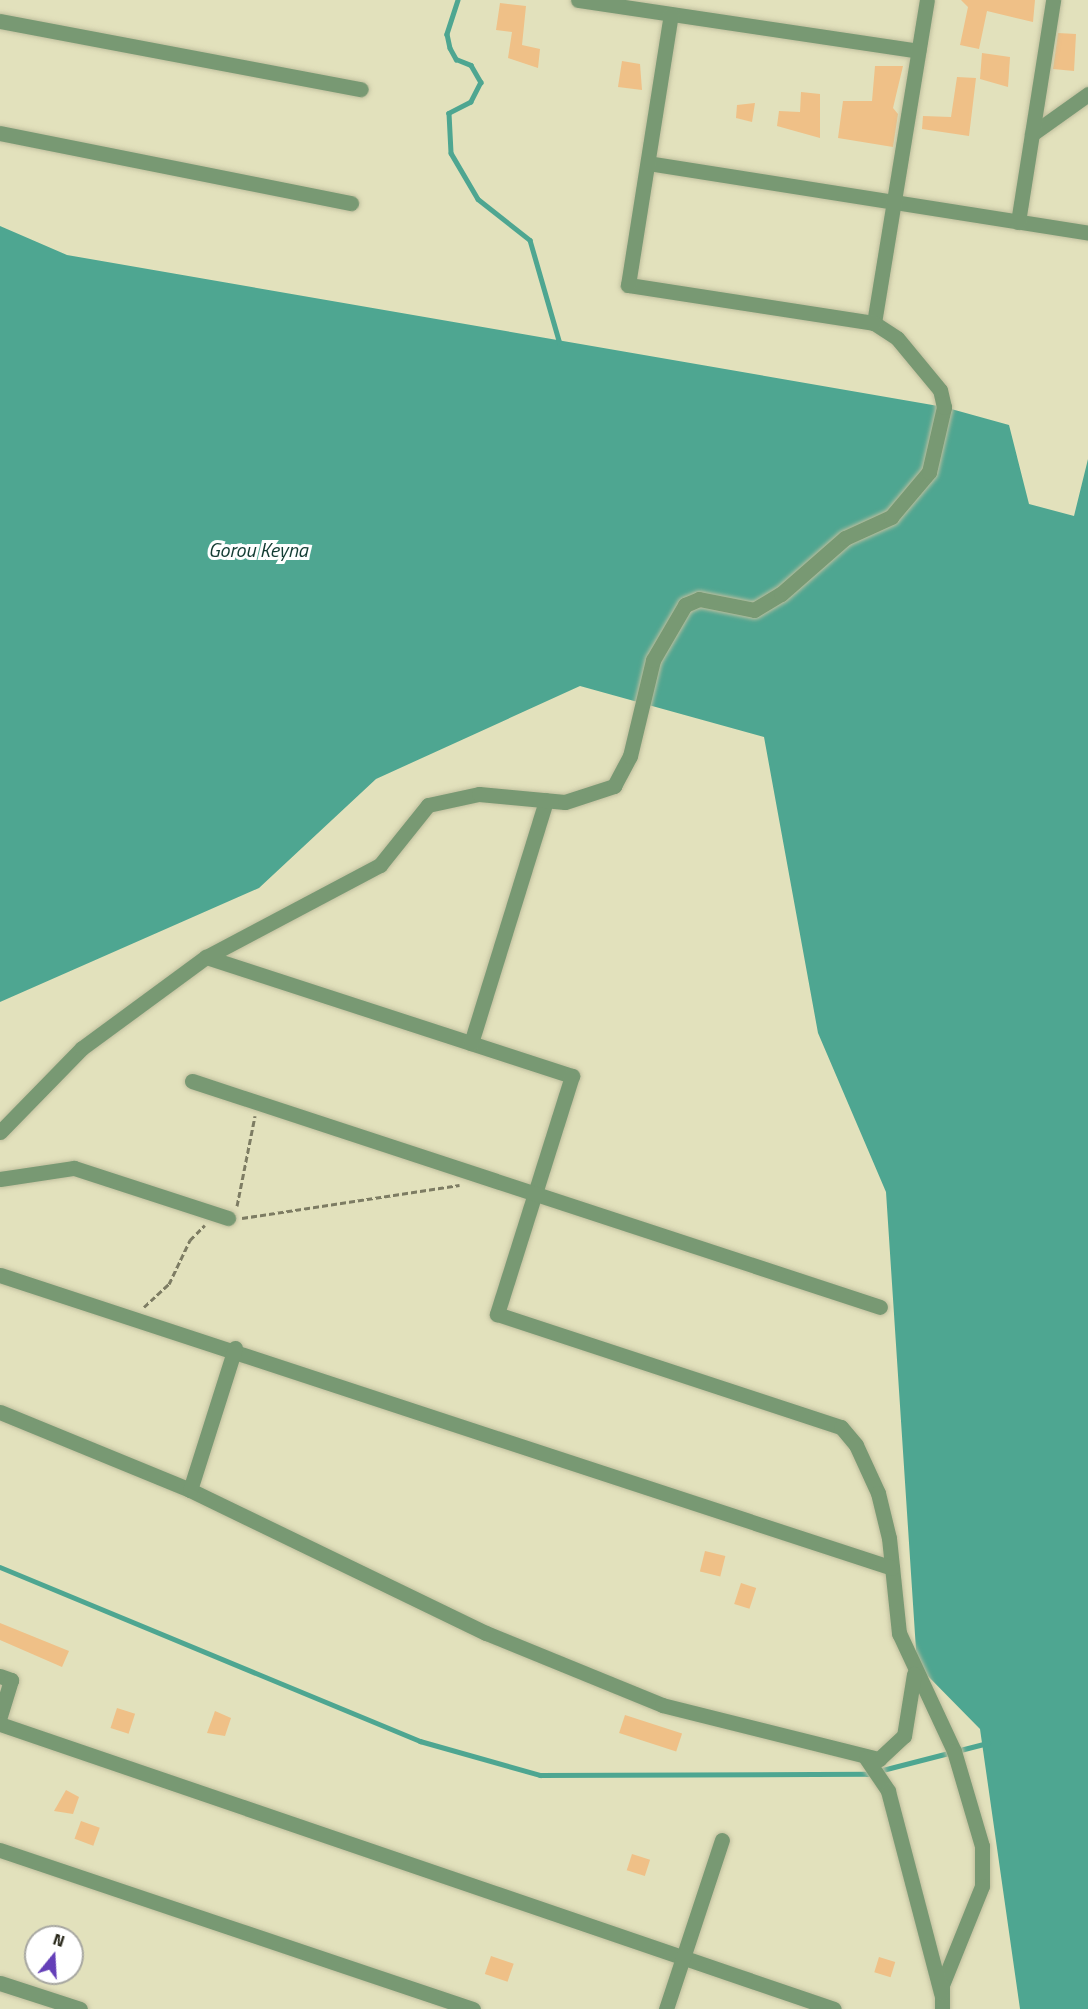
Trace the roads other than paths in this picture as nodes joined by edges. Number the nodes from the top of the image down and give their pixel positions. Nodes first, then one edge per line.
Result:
1 (578, 0) edge
2 (927, 0) edge
3 (1053, 0) edge
4 (671, 14) junction
5 (0, 21) edge
6 (918, 51) junction
7 (361, 89) dead end
8 (1088, 94) edge
9 (0, 134) edge
10 (1032, 134) junction
11 (648, 162) junction
12 (894, 202) junction
13 (351, 203) dead end
14 (1018, 222) junction
15 (1088, 233) edge
16 (874, 323) junction
17 (546, 800) junction
18 (206, 957) junction
19 (471, 1043) junction
20 (192, 1081) dead end
21 (0, 1132) edge
22 (0, 1179) edge
23 (536, 1194) junction
24 (228, 1218) road end
25 (0, 1275) edge
26 (880, 1307) dead end
27 (235, 1348) junction
28 (0, 1413) edge
29 (190, 1490) junction
30 (892, 1568) junction
31 (914, 1671) junction
32 (0, 1676) edge
33 (0, 1716) edge
34 (0, 1724) edge
35 (866, 1758) junction
36 (723, 1840) dead end
37 (0, 1850) edge
38 (682, 1960) junction
39 (0, 1983) edge
40 (941, 2001) edge
41 (80, 2009) edge
42 (473, 2009) edge
43 (666, 2009) edge
44 (834, 2009) edge

1 - 4 street
2 - 6 street
3 - 10 street
4 - 6 street
4 - 11 street
5 - 7 street
6 - 12 street
8 - 10 street
9 - 13 street
10 - 14 street
11 - 12 street
11 - 16 street
12 - 14 street
12 - 16 street
14 - 15 street
16 - 17 street
17 - 18 street
17 - 19 street
18 - 19 street
18 - 21 street
19 - 23 street
20 - 23 street
22 - 24 street
23 - 26 street
23 - 30 street
25 - 27 street
27 - 29 street
27 - 30 street
28 - 29 street
29 - 35 street
30 - 31 street
31 - 35 street
31 - 40 street
32 - 33 street
34 - 38 street
35 - 40 street
36 - 38 street
37 - 42 street
38 - 43 street
38 - 44 street
39 - 41 street

